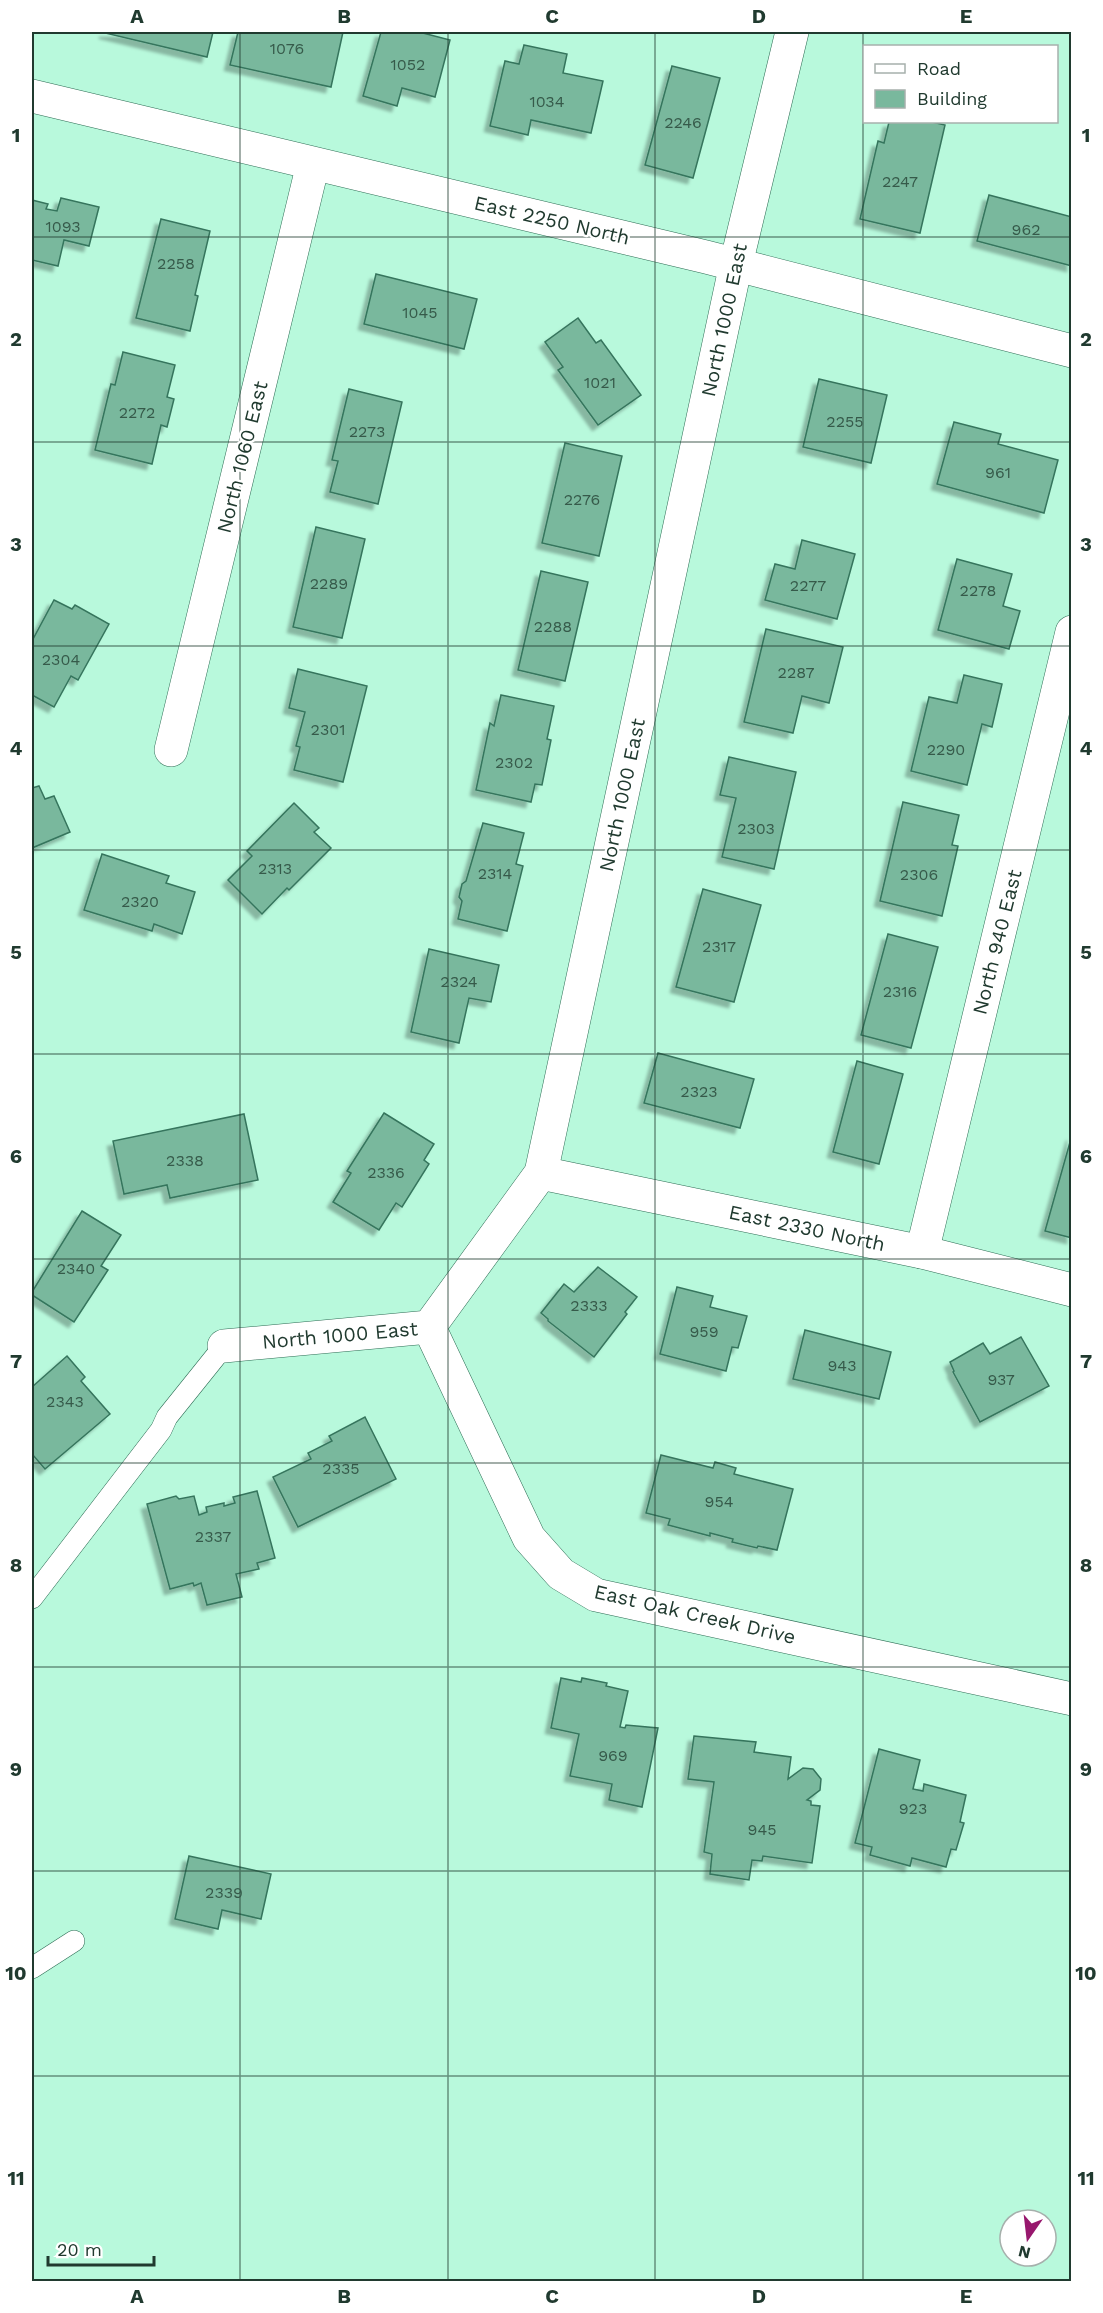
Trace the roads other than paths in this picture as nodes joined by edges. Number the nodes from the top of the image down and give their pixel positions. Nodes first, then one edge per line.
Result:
1 (792, 32) edge
2 (32, 96) edge
3 (313, 164) junction
4 (736, 264) junction
5 (1071, 351) edge
6 (1071, 632) edge
7 (171, 750) dead end
8 (541, 1173) junction
9 (922, 1252) junction
10 (1071, 1290) edge
11 (429, 1327) junction
12 (224, 1346) joint
13 (32, 1598) edge
14 (1071, 1699) edge
15 (74, 1941) dead end
16 (32, 1968) edge

1 - 4 street, North 1000 East
2 - 3 street, East 2250 North
3 - 4 street, East 2250 North
3 - 7 street, North 1060 East
4 - 5 street, East 2250 North
4 - 8 street, North 1000 East
6 - 9 street, North 940 East
8 - 9 street, East 2330 North
8 - 11 street, North 1000 East
9 - 10 street, East 2330 North
11 - 12 street, North 1000 East
11 - 14 street, East Oak Creek Drive
12 - 13 lane
15 - 16 lane

